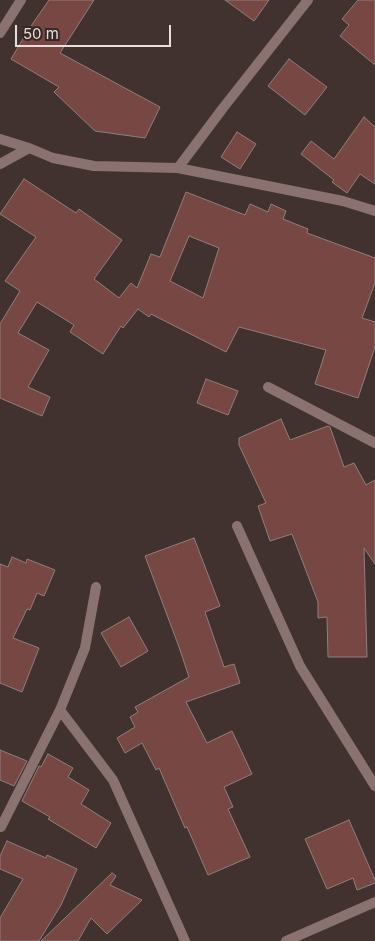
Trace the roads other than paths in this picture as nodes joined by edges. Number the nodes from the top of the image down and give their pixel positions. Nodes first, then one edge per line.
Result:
1 (21, 0) edge
2 (308, 0) edge
3 (0, 33) edge
4 (0, 138) edge
5 (29, 148) junction
6 (0, 164) edge
7 (178, 168) junction
8 (375, 211) edge
9 (268, 387) dead end
10 (375, 443) edge
11 (237, 526) dead end
12 (96, 587) dead end
13 (60, 710) junction
14 (375, 786) edge
15 (1, 827) edge
16 (375, 902) edge
17 (185, 941) edge
18 (286, 941) edge

1 - 3 street
2 - 7 street
4 - 5 street
5 - 6 street
5 - 7 street
7 - 8 street
9 - 10 street
11 - 14 street
12 - 13 street
13 - 15 street
13 - 17 street
16 - 18 street

